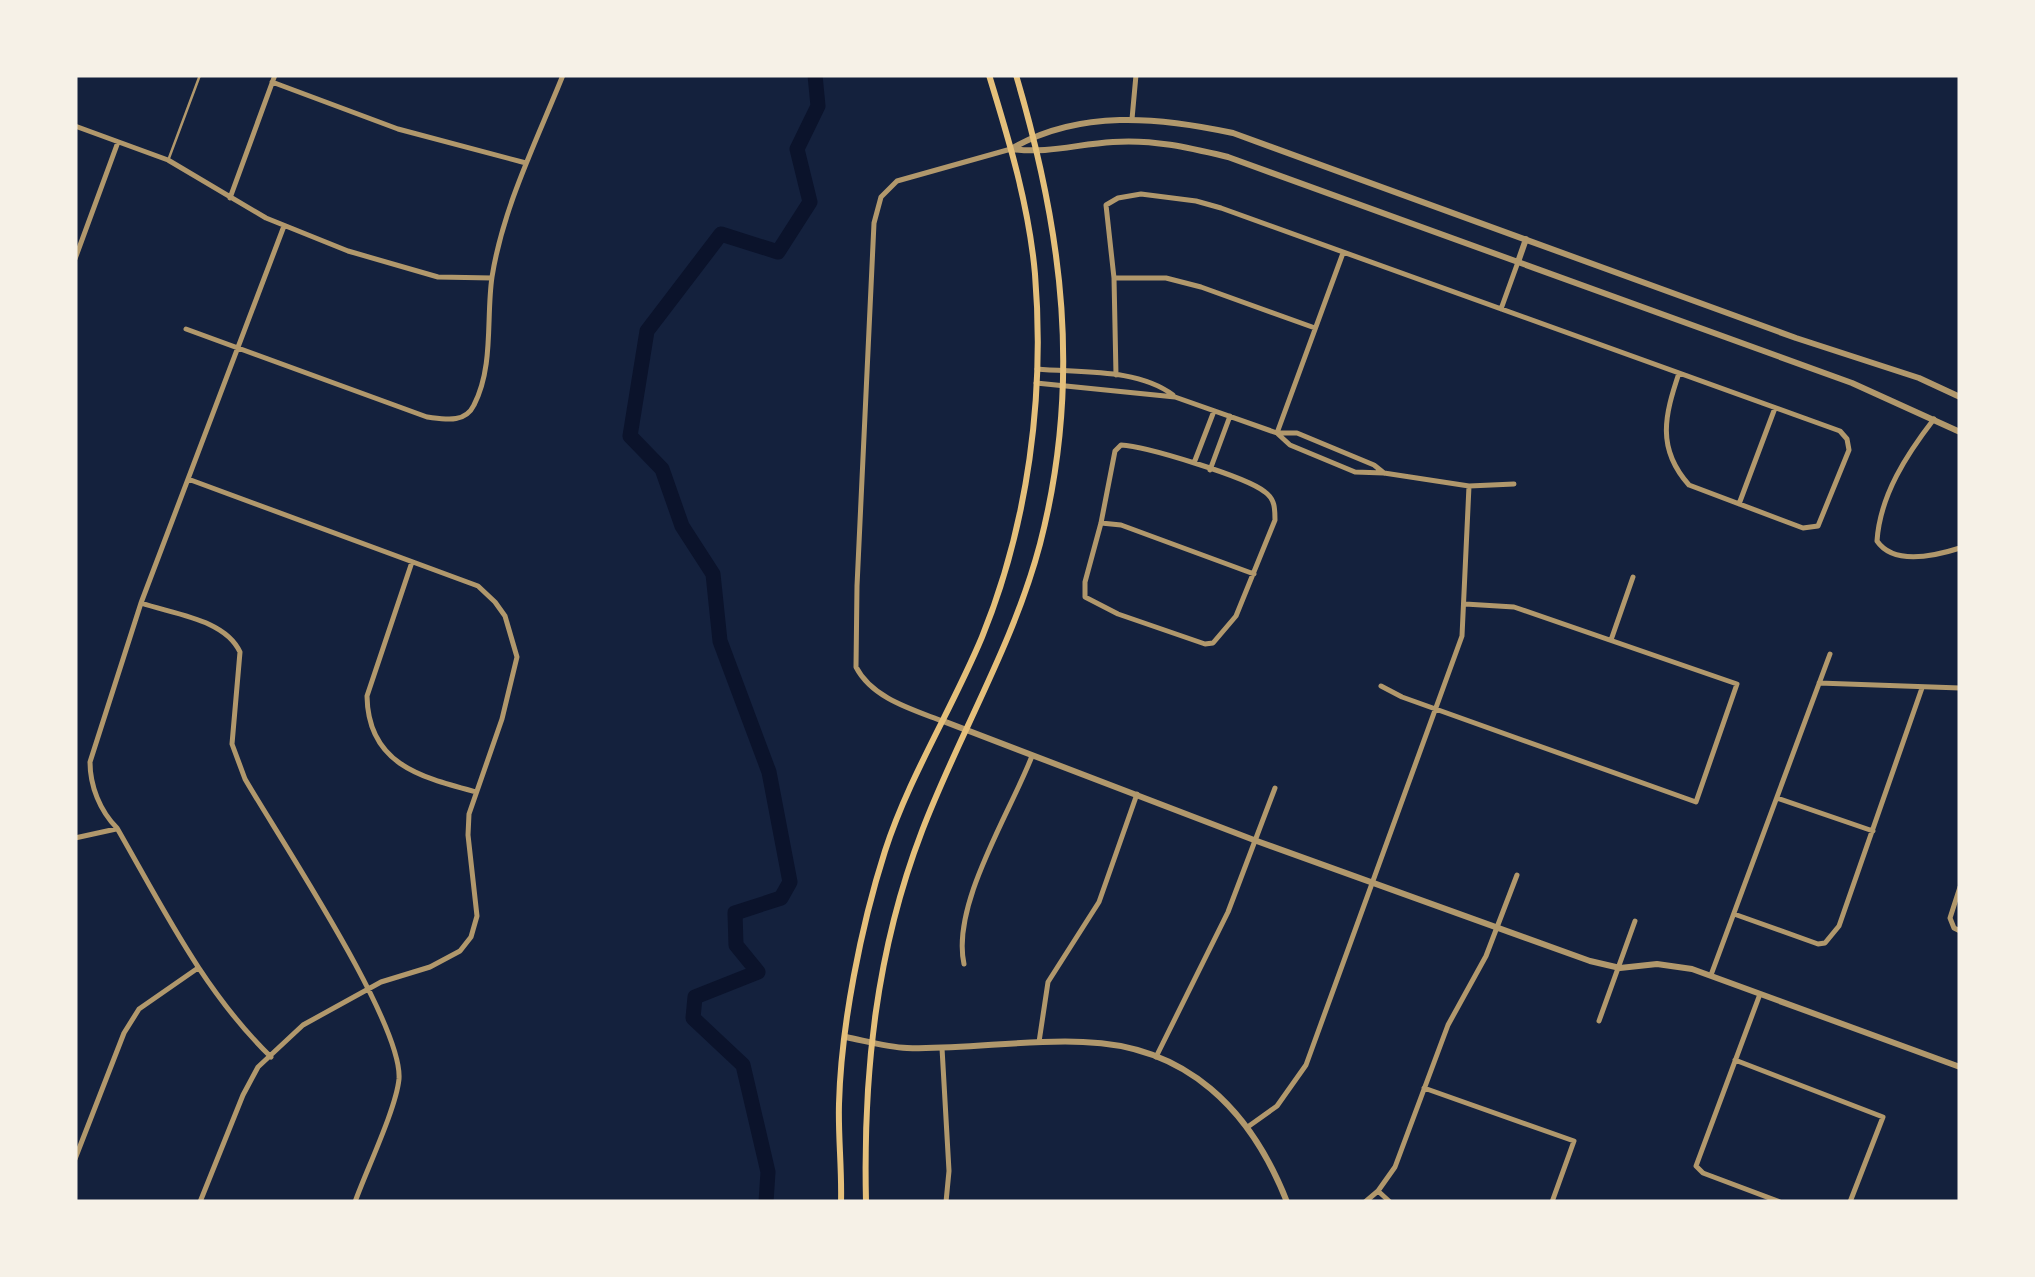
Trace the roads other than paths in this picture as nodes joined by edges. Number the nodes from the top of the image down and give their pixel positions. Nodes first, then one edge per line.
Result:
1 (200, 75) edge
2 (563, 75) edge
3 (989, 75) edge
4 (1016, 75) edge
5 (1136, 75) edge
6 (274, 78) edge
7 (1132, 119) junction
8 (75, 126) edge
9 (1034, 135) junction
10 (118, 142) junction
11 (1011, 149) junction
12 (1038, 152) junction
13 (168, 160) junction
14 (526, 164) junction
15 (230, 198) junction
16 (284, 226) junction
17 (1526, 239) junction
18 (1344, 252) junction
19 (75, 259) edge
20 (1518, 262) junction
21 (492, 278) junction
22 (1114, 278) junction
23 (1501, 309) junction
24 (1315, 328) junction
25 (186, 329) dead end
26 (238, 348) junction
27 (1036, 369) junction
28 (1063, 371) junction
29 (1678, 373) junction
30 (1116, 375) junction
31 (1036, 383) junction
32 (1063, 385) junction
33 (1175, 397) junction
34 (1960, 397) edge
35 (1775, 408) junction
36 (1214, 411) junction
37 (1230, 416) junction
38 (1934, 419) junction
39 (1276, 432) junction
40 (1960, 432) edge
41 (1194, 464) junction
42 (1210, 470) junction
43 (1384, 473) junction
44 (188, 480) junction
45 (1514, 484) dead end
46 (1468, 486) junction
47 (1739, 504) junction
48 (1101, 524) junction
49 (1960, 548) edge
50 (412, 562) junction
51 (1254, 574) junction
52 (1634, 577) dead end
53 (141, 603) junction
54 (1464, 604) junction
55 (1612, 640) junction
56 (1830, 654) dead end
57 (1819, 683) junction
58 (1381, 686) dead end
59 (1922, 688) junction
60 (1960, 688) edge
61 (1436, 709) junction
62 (943, 721) junction
63 (967, 731) junction
64 (1032, 756) junction
65 (1275, 788) dead end
66 (476, 792) junction
67 (1137, 794) junction
68 (1777, 798) junction
69 (117, 828) junction
70 (1873, 832) junction
71 (75, 838) edge
72 (1254, 840) junction
73 (1517, 875) dead end
74 (1373, 881) junction
75 (1960, 887) edge
76 (1734, 914) junction
77 (1635, 921) dead end
78 (1498, 926) junction
79 (1960, 931) edge
80 (964, 964) dead end
81 (198, 968) junction
82 (1620, 968) junction
83 (1711, 976) junction
84 (368, 988) junction
85 (1760, 994) junction
86 (1599, 1021) dead end
87 (846, 1037) junction
88 (870, 1042) junction
89 (1038, 1042) junction
90 (942, 1048) junction
91 (271, 1057) junction
92 (1156, 1057) junction
93 (1734, 1060) junction
94 (1960, 1068) edge
95 (1424, 1088) junction
96 (1248, 1126) junction
97 (75, 1158) edge
98 (1378, 1191) junction
99 (200, 1202) edge
100 (354, 1202) edge
101 (841, 1202) edge
102 (866, 1202) edge
103 (946, 1202) edge
104 (1286, 1202) edge
105 (1364, 1202) edge
106 (1390, 1202) edge
107 (1552, 1202) edge
108 (1780, 1202) edge
109 (1850, 1202) edge

1 - 13 lane
2 - 14 street
3 - 11 main road
4 - 9 main road
5 - 7 street
6 - 14 street
6 - 15 street
7 - 9 street
7 - 17 street
8 - 10 street
9 - 11 street
9 - 12 main road
10 - 13 street
10 - 19 street
11 - 12 street
11 - 27 main road
11 - 62 street
12 - 20 street
12 - 28 main road
13 - 15 street
14 - 21 street
15 - 16 street
16 - 21 street
16 - 26 street
17 - 20 street
17 - 34 street
18 - 22 street
18 - 23 street
18 - 24 street
20 - 23 street
20 - 38 street
21 - 26 street
22 - 24 street
22 - 30 street
23 - 29 street
24 - 39 street
25 - 26 street
26 - 44 street
27 - 28 street
27 - 31 main road
28 - 30 street
28 - 32 main road
29 - 35 street
29 - 47 street
30 - 33 street
31 - 32 street
31 - 62 main road
32 - 33 street
32 - 63 main road
33 - 36 street
35 - 47 street
35 - 47 street
36 - 37 street
36 - 41 street
37 - 39 street
37 - 42 street
38 - 40 street
38 - 49 street
39 - 43 street
39 - 43 street
41 - 42 street
41 - 48 street
42 - 51 street
43 - 46 street
44 - 50 street
44 - 53 street
45 - 46 street
46 - 54 street
48 - 51 street
48 - 51 street
50 - 66 street
50 - 66 street
52 - 55 street
53 - 69 street
53 - 84 street
54 - 55 street
54 - 61 street
55 - 61 street
56 - 57 street
57 - 59 street
57 - 68 street
58 - 61 street
59 - 60 street
59 - 70 street
61 - 74 street
62 - 63 street
62 - 87 main road
63 - 64 street
63 - 88 main road
64 - 67 street
64 - 80 street
65 - 72 street
66 - 84 street
67 - 72 street
67 - 89 street
68 - 70 street
68 - 76 street
69 - 71 street
69 - 81 street
70 - 76 street
72 - 74 street
72 - 92 street
73 - 78 street
74 - 78 street
74 - 96 street
75 - 79 street
76 - 83 street
77 - 82 street
78 - 82 street
78 - 95 street
81 - 91 street
81 - 97 street
82 - 83 street
82 - 86 street
83 - 85 street
84 - 91 street
84 - 100 street
85 - 93 street
85 - 94 street
87 - 88 street
87 - 101 main road
88 - 90 street
88 - 102 main road
89 - 90 street
89 - 92 street
90 - 103 street
91 - 99 street
92 - 96 street
93 - 108 street
93 - 109 street
95 - 98 street
95 - 107 street
96 - 104 street
98 - 105 street
98 - 106 street

